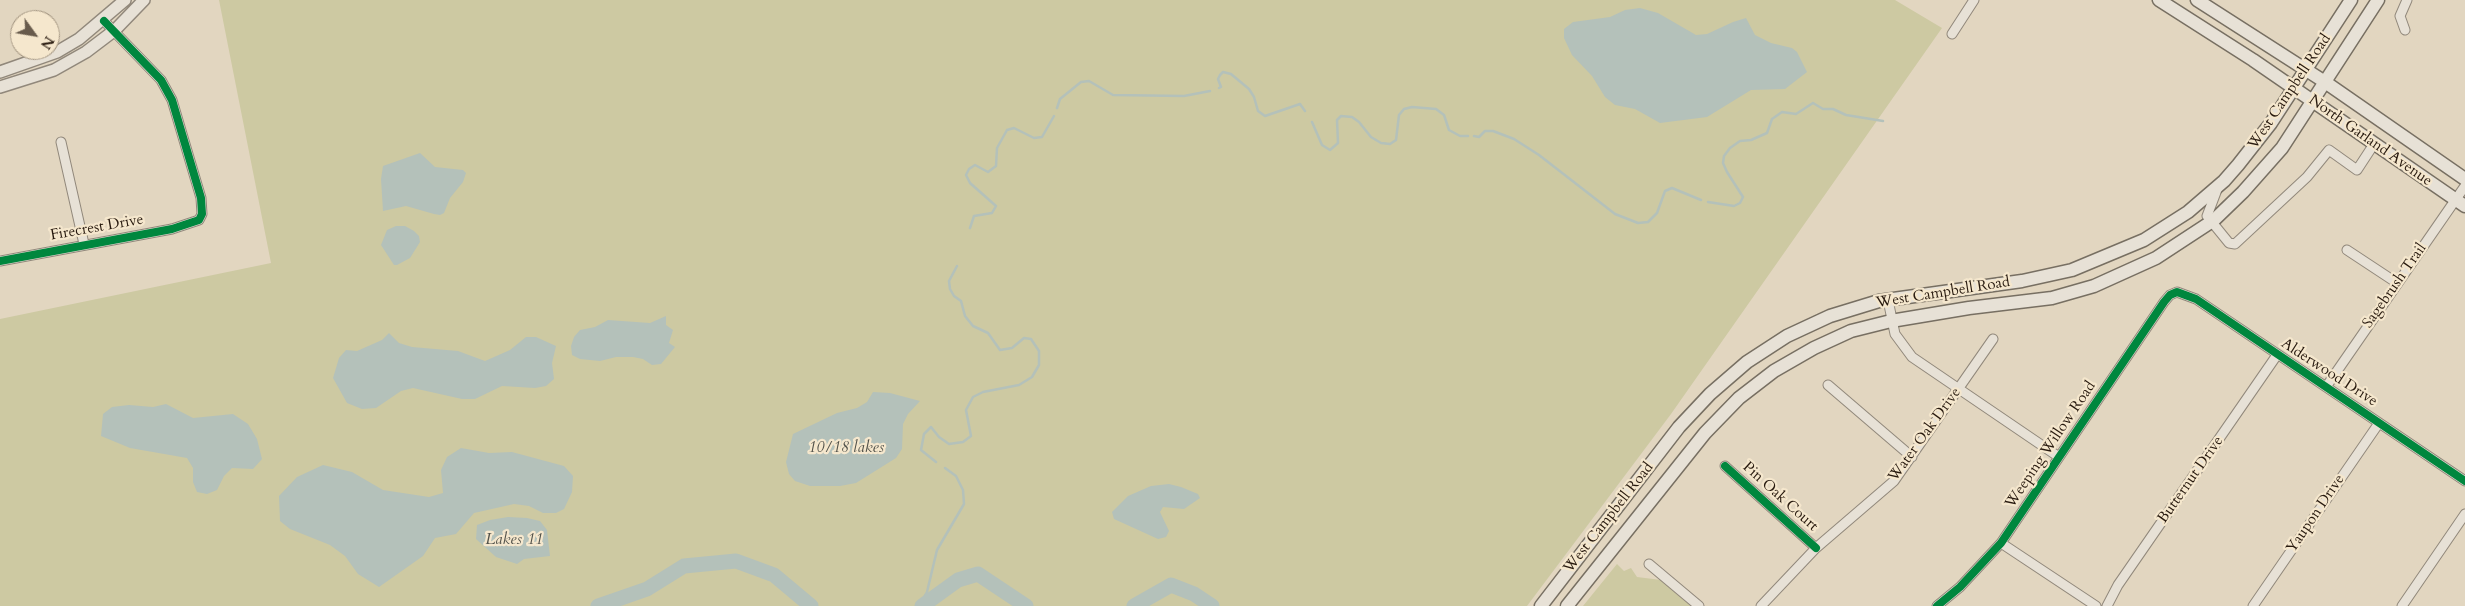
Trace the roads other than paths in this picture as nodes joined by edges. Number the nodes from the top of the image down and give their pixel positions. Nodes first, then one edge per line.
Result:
1 (125, 0) edge
2 (144, 0) edge
3 (1974, 0) edge
4 (2159, 0) edge
5 (2197, 0) edge
6 (2352, 0) edge
7 (2378, 0) edge
8 (2407, 0) edge
9 (104, 20) junction
10 (114, 30) junction
11 (2405, 30) dead end
12 (1952, 34) dead end
13 (2306, 69) junction
14 (0, 72) edge
15 (2326, 82) junction
16 (0, 87) edge
17 (2294, 88) junction
18 (2313, 101) junction
19 (62, 142) dead end
20 (2374, 144) junction
21 (2465, 179) edge
22 (2465, 186) edge
23 (2218, 187) junction
24 (2460, 202) edge
25 (2210, 222) junction
26 (84, 244) junction
27 (2347, 250) dead end
28 (0, 261) edge
29 (2035, 278) junction
30 (2396, 283) junction
31 (2177, 292) joint
32 (1888, 300) junction
33 (2037, 300) junction
34 (1891, 321) junction
35 (1993, 339) dead end
36 (2277, 355) junction
37 (1828, 385) dead end
38 (2326, 387) junction
39 (1957, 390) junction
40 (2379, 423) junction
41 (1912, 456) junction
42 (2059, 457) junction
43 (1725, 466) dead end
44 (2465, 481) edge
45 (2465, 514) edge
46 (2001, 543) junction
47 (1816, 548) junction
48 (1649, 564) dead end
49 (1541, 606) edge
50 (1567, 606) edge
51 (1700, 606) edge
52 (1761, 606) edge
53 (1937, 606) edge
54 (2096, 606) edge
55 (2107, 606) edge
56 (2254, 606) edge
57 (2402, 606) edge

1 - 9 street
2 - 10 street
3 - 12 street
4 - 17 main road, North Garland Avenue
5 - 13 main road, North Garland Avenue
6 - 13 main road, West Campbell Road
7 - 15 main road, West Campbell Road
8 - 11 street
9 - 10 street
9 - 14 street
10 - 16 street
10 - 26 street, Firecrest Drive
13 - 15 main road, North Garland Avenue
13 - 17 main road, West Campbell Road
15 - 18 main road, West Campbell Road
15 - 21 main road, North Garland Avenue
17 - 18 main road, North Garland Avenue
17 - 23 main road, West Campbell Road
18 - 20 main road, North Garland Avenue
18 - 25 main road, West Campbell Road
19 - 26 street
20 - 24 main road, North Garland Avenue
20 - 25 street
22 - 24 street, Sagebrush Trail
23 - 25 street
23 - 29 main road, West Campbell Road
24 - 30 street, Sagebrush Trail
25 - 33 main road, West Campbell Road
26 - 28 street, Firecrest Drive
27 - 30 street
29 - 32 main road, West Campbell Road
29 - 33 main road
30 - 38 street, Sagebrush Trail
31 - 36 street, Alderwood Drive
31 - 42 street, Weeping Willow Road
32 - 34 street
32 - 49 main road, West Campbell Road
33 - 34 main road, West Campbell Road
34 - 39 street
34 - 50 main road, West Campbell Road
35 - 39 street, Water Oak Drive
36 - 38 street, Alderwood Drive
36 - 55 street, Butternut Drive
37 - 41 street
38 - 40 street, Alderwood Drive
39 - 41 street, Water Oak Drive
39 - 42 street
40 - 44 street, Alderwood Drive
40 - 56 street, Yaupon Drive
41 - 47 street, Water Oak Drive
42 - 46 street, Weeping Willow Road
43 - 47 street, Pin Oak Court
45 - 57 street
46 - 53 street, Weeping Willow Road
46 - 54 street
47 - 52 street, Water Oak Drive
48 - 51 street

